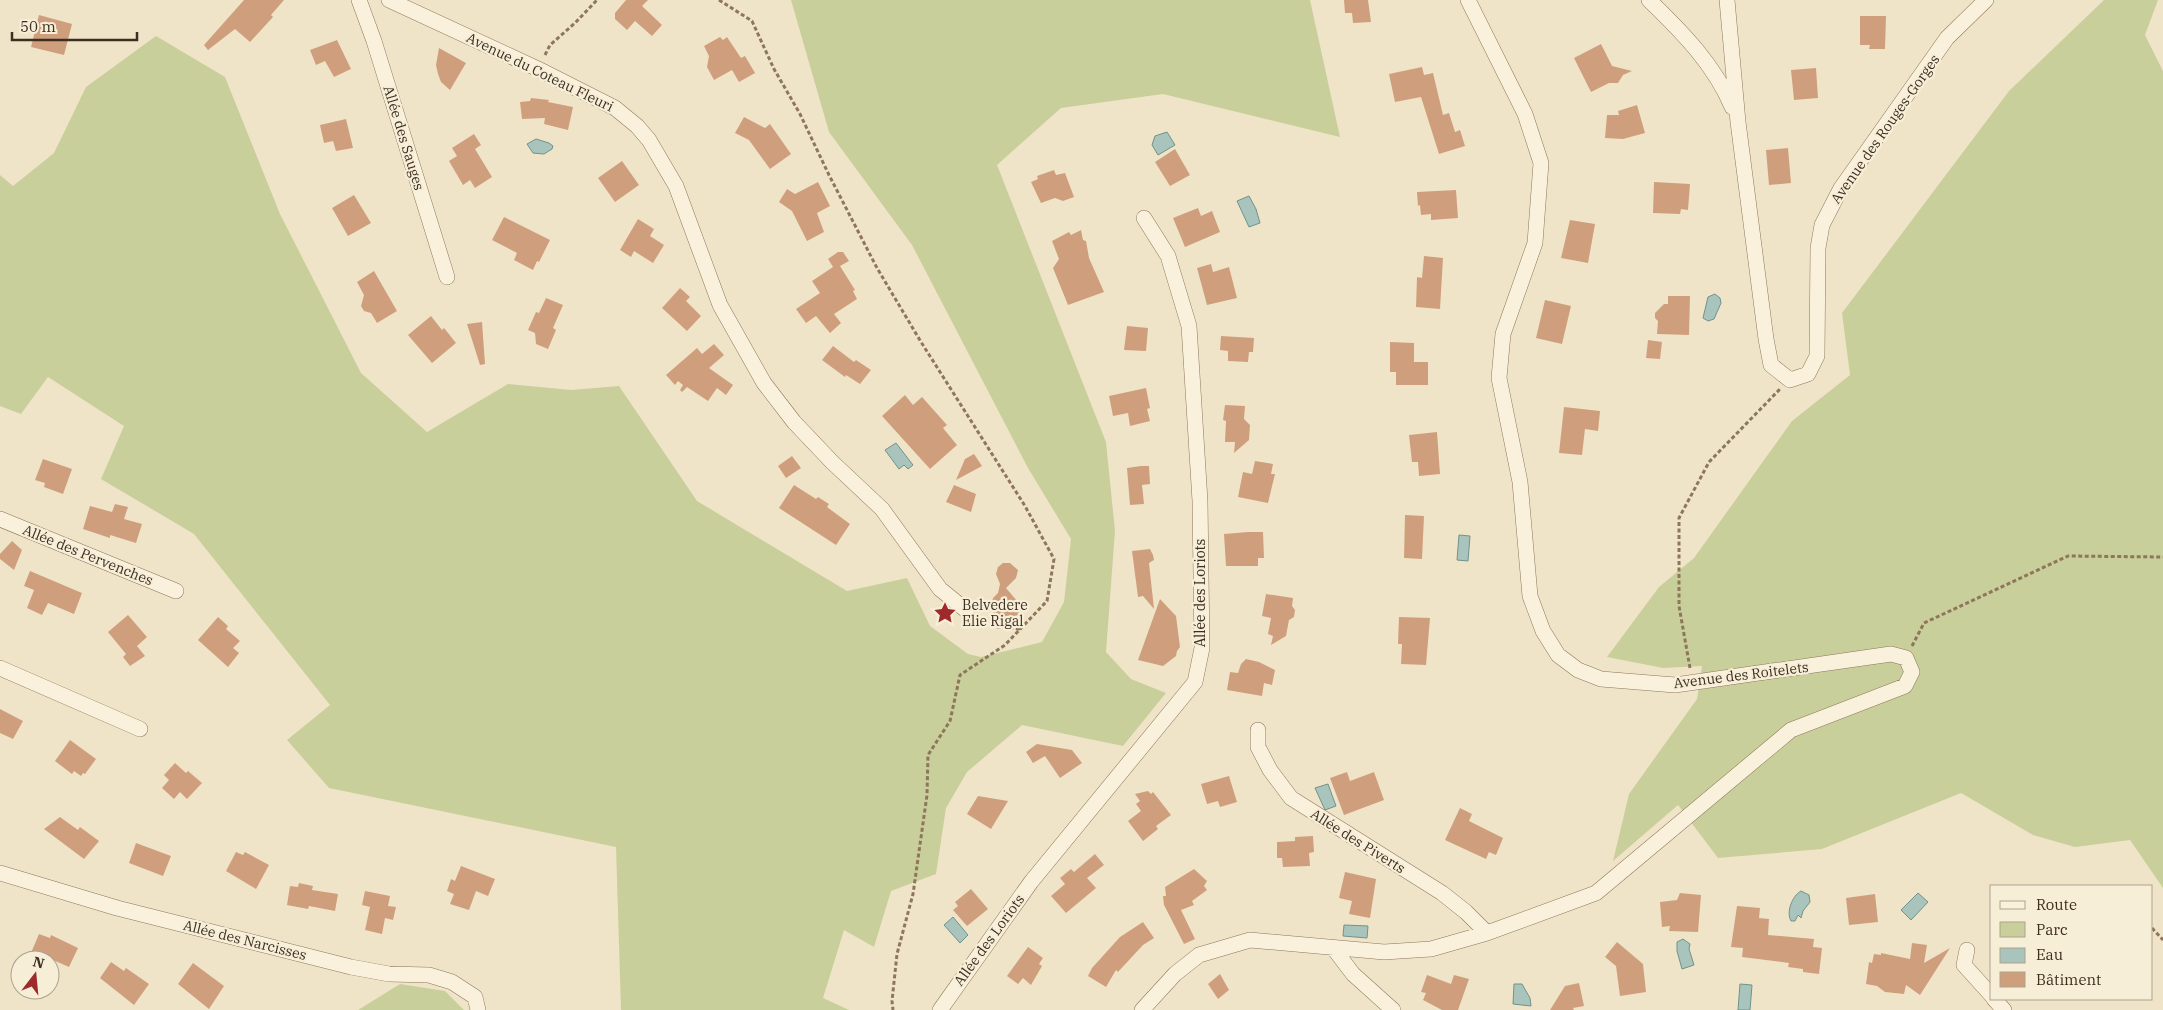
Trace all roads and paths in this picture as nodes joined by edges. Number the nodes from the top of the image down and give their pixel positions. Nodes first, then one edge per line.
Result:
1 (359, 0) edge
2 (389, 0) edge
3 (597, 0) edge
4 (719, 0) edge
5 (1468, 0) edge
6 (1649, 0) edge
7 (1727, 0) edge
8 (1986, 0) edge
9 (538, 69) junction
10 (1738, 122) junction
11 (1144, 218) dead end
12 (447, 278) dead end
13 (1790, 380) junction
14 (0, 518) edge
15 (2163, 557) edge
16 (176, 592) dead end
17 (967, 611) joint
18 (1020, 629) junction
19 (1906, 658) junction
20 (0, 668) edge
21 (1692, 683) junction
22 (140, 729) dead end
23 (1258, 730) dead end
24 (0, 874) edge
25 (2153, 929) edge
26 (1486, 933) junction
27 (2163, 940) edge
28 (1334, 948) junction
29 (1967, 950) dead end
30 (1990, 994) edge
31 (1995, 1000) edge
32 (478, 1010) edge
33 (893, 1010) edge
34 (940, 1010) edge
35 (1142, 1010) edge
36 (1393, 1010) edge
37 (2004, 1010) edge

1 - 12 street, Allée des Sauges
2 - 9 street, Avenue du Coteau Fleuri
3 - 9 path
4 - 18 path
5 - 21 street, Avenue des Roitelets
6 - 10 street
7 - 10 street
8 - 13 street, Avenue des Rouges-Gorges
9 - 17 street, Avenue du Coteau Fleuri
10 - 13 street
11 - 34 street, Allée des Loriots
13 - 21 path
14 - 16 street, Allée des Pervenches
15 - 19 path
17 - 18 path
18 - 33 path
19 - 21 street, Avenue des Roitelets
19 - 26 street
20 - 22 street
23 - 26 street, Allée des Piverts
24 - 32 street, Allée des Narcisses
25 - 27 path
26 - 28 street
28 - 35 street
28 - 36 street
29 - 30 street
31 - 37 street

